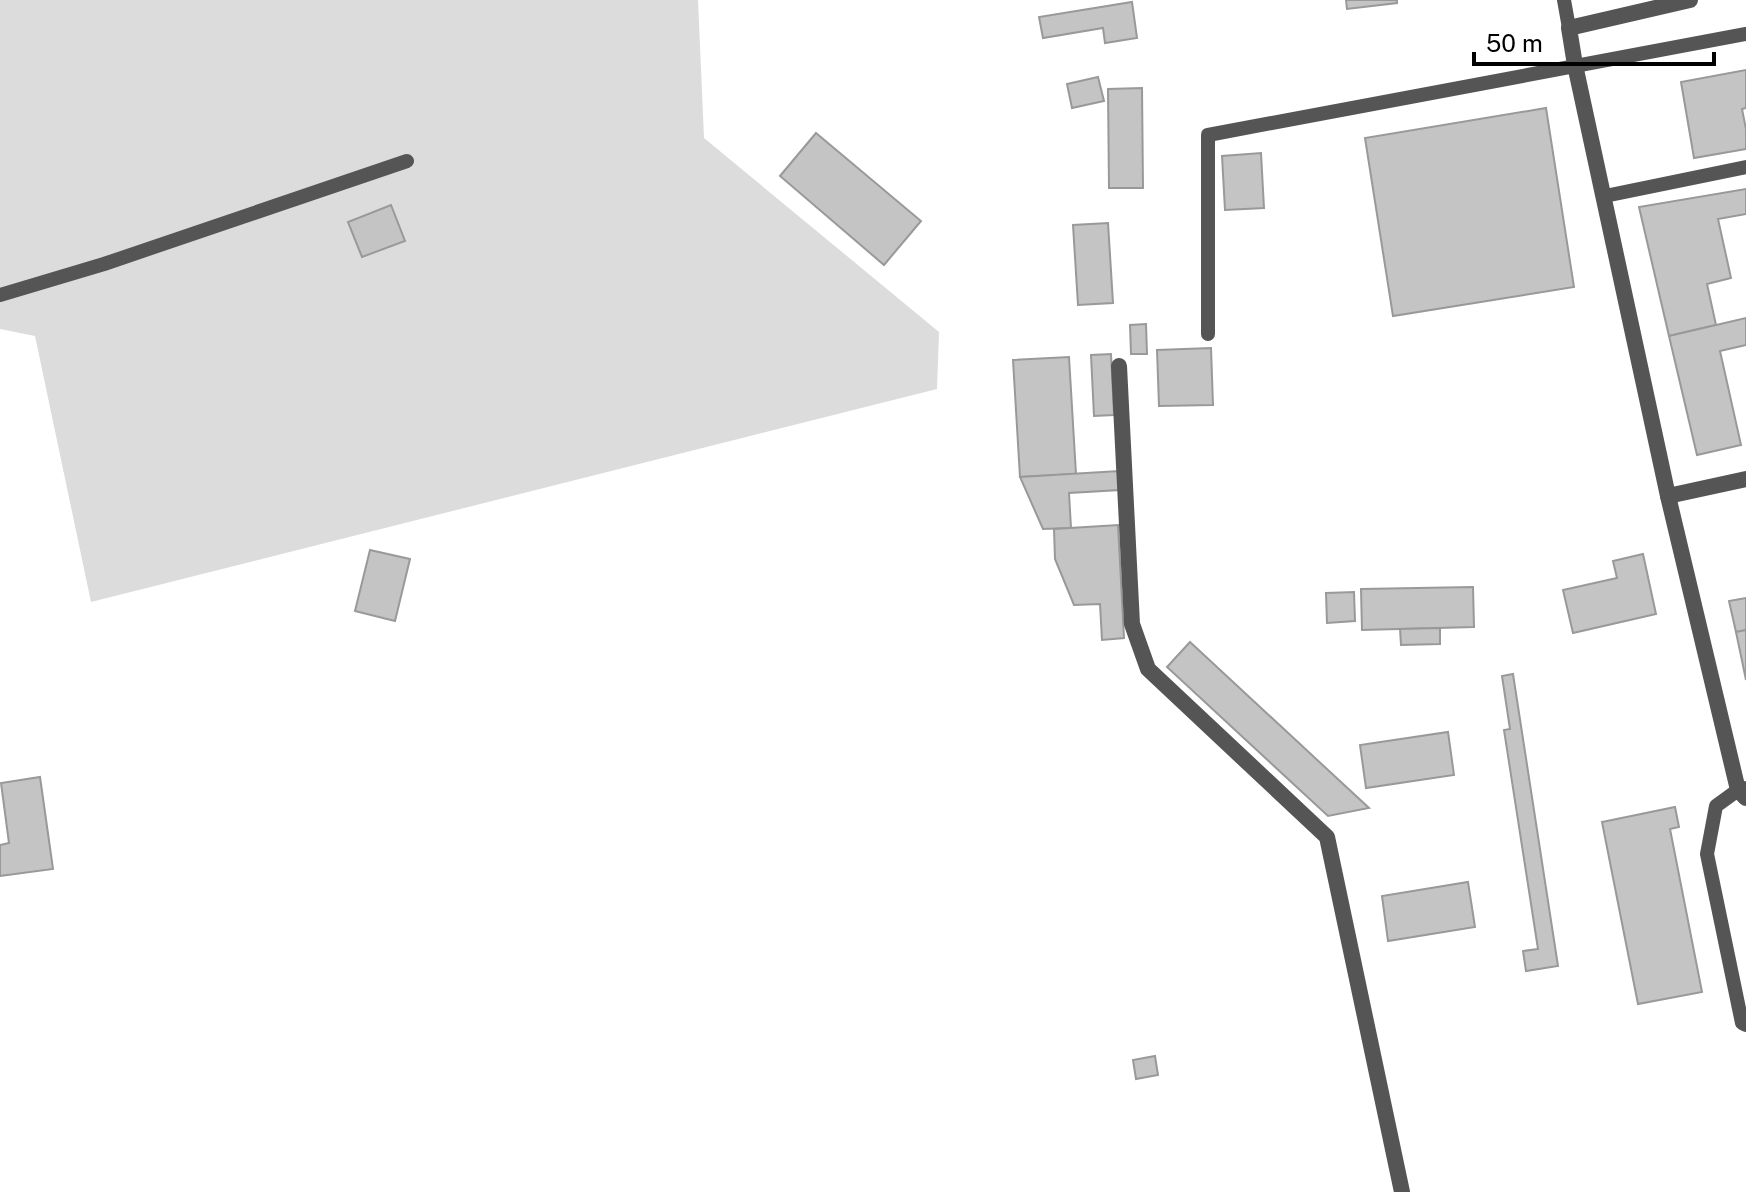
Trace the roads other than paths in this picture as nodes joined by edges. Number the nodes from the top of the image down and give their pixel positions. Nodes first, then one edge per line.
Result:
1 (1564, 0) edge
2 (1690, 0) edge
3 (1569, 28) junction
4 (1746, 34) edge
5 (1575, 65) junction
6 (407, 161) dead end
7 (1746, 167) edge
8 (1605, 196) junction
9 (0, 295) edge
10 (1208, 334) dead end
11 (1119, 366) dead end
12 (1746, 479) edge
13 (1668, 496) junction
14 (1743, 792) edge
15 (1746, 1025) edge
16 (1402, 1192) edge

1 - 3 lane
2 - 3 street
3 - 5 street
4 - 5 lane
5 - 8 street
5 - 10 lane
6 - 9 lane
7 - 8 lane
8 - 13 street
11 - 16 street
12 - 13 street
13 - 14 street
14 - 15 lane

